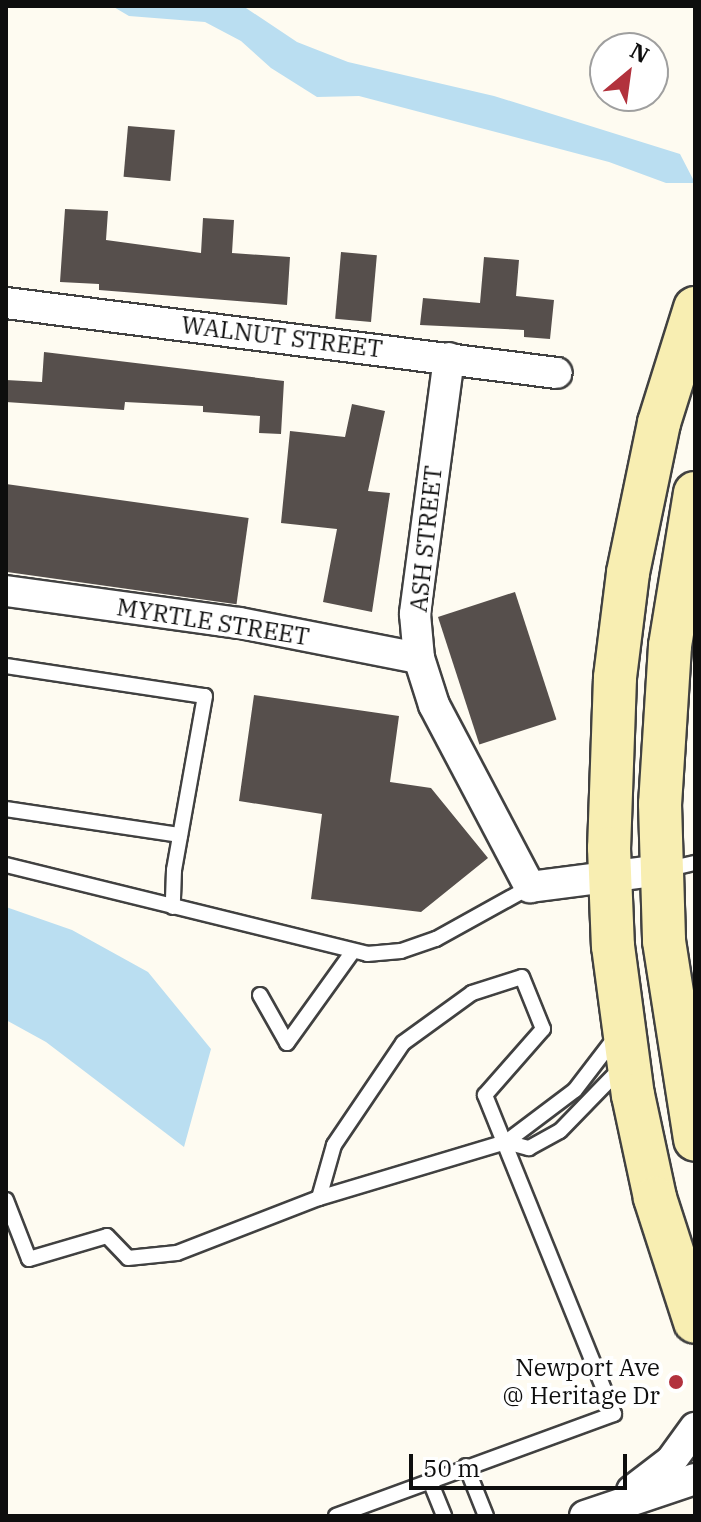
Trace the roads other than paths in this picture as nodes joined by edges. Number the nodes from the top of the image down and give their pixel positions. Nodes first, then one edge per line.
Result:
1 (6, 303) edge
2 (695, 308) edge
3 (449, 358) junction
4 (557, 373) dead end
5 (695, 493) edge
6 (6, 591) edge
7 (419, 658) junction
8 (6, 666) edge
9 (6, 809) edge
10 (180, 835) junction
11 (6, 865) edge
12 (678, 867) edge
13 (609, 878) junction
14 (530, 887) junction
15 (173, 907) junction
16 (353, 951) junction
17 (260, 995) dead end
18 (625, 1044) junction
19 (695, 1140) edge
20 (506, 1142) junction
21 (319, 1198) junction
22 (6, 1200) edge
23 (695, 1322) edge
24 (695, 1428) edge
25 (466, 1466) junction
26 (695, 1479) edge
27 (430, 1481) junction
28 (599, 1511) edge
29 (336, 1516) edge
30 (444, 1516) edge
31 (486, 1516) edge

1 - 3 street, WALNUT STREET
2 - 13 main road
3 - 4 street, WALNUT STREET
3 - 7 street, ASH STREET
5 - 12 main road
6 - 7 street, MYRTLE STREET
7 - 14 street, ASH STREET
8 - 10 lane
9 - 10 lane
10 - 15 lane
11 - 15 lane
12 - 13 street
12 - 19 main road
13 - 14 street
13 - 18 main road
14 - 16 lane
15 - 16 lane
16 - 17 lane
18 - 20 lane
18 - 20 lane
18 - 23 main road
20 - 21 lane
20 - 21 lane
20 - 25 lane
21 - 22 lane
24 - 28 street
25 - 27 lane
25 - 31 lane
26 - 28 street
27 - 29 lane
27 - 30 lane

